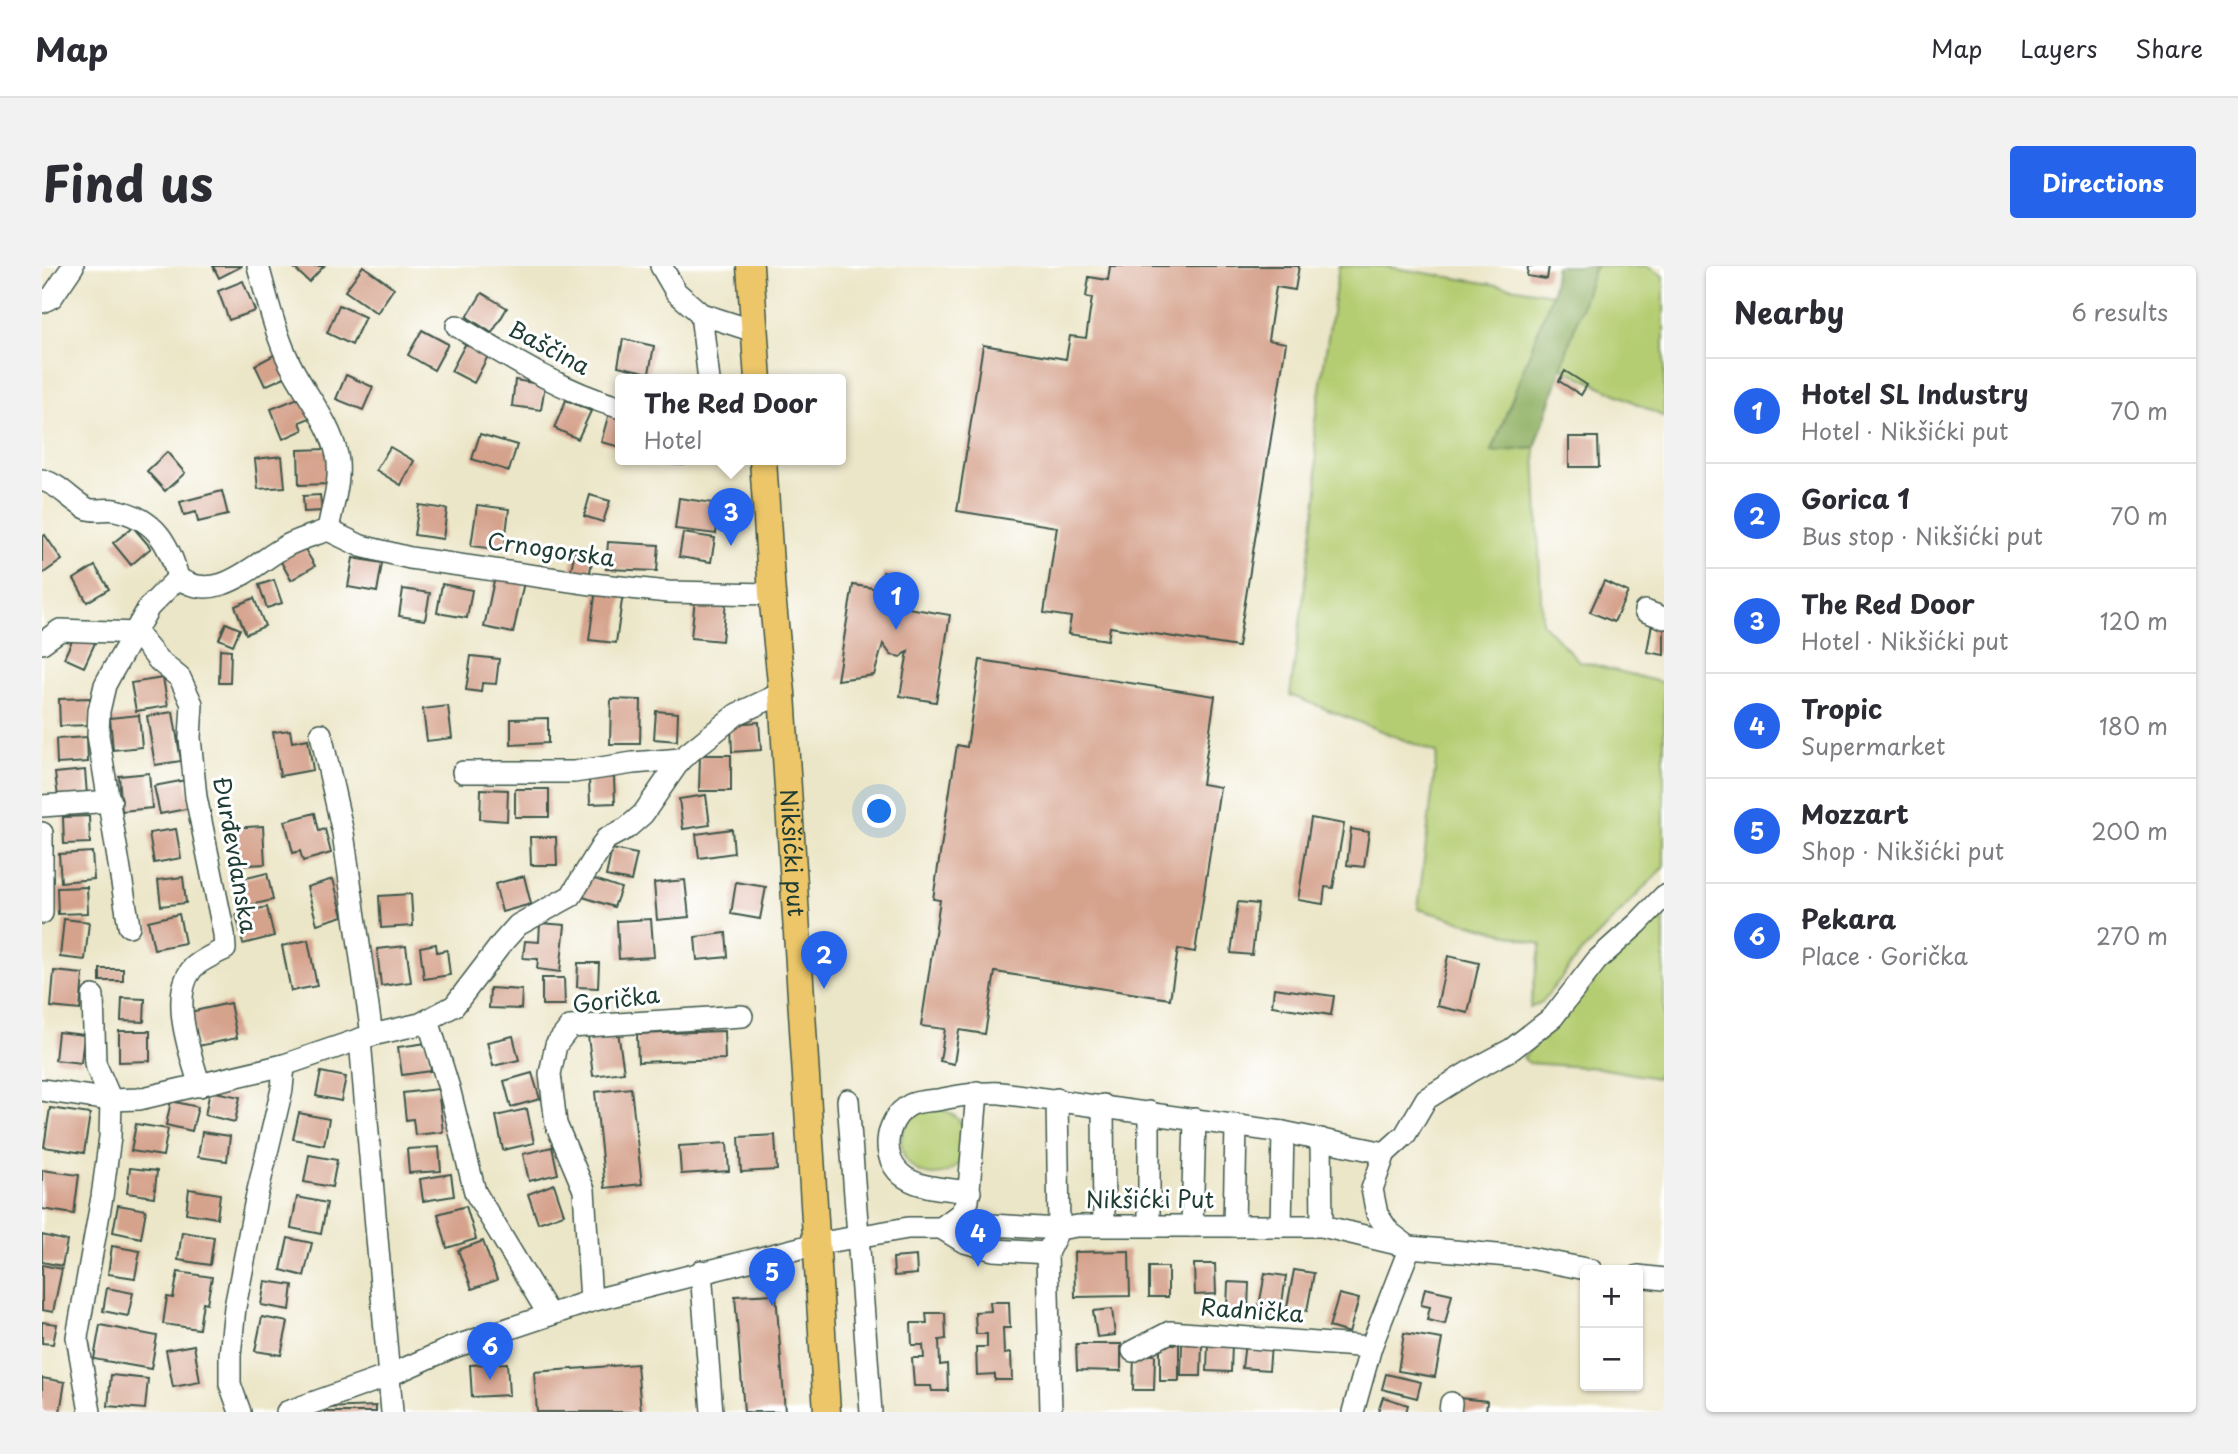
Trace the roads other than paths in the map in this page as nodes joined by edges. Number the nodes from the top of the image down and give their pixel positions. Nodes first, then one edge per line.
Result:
1 (73, 266) edge
2 (258, 266) edge
3 (661, 266) edge
4 (750, 266) edge
5 (42, 302) edge
6 (701, 314) junction
7 (457, 326) dead end
8 (754, 331) junction
9 (708, 374) edge
10 (758, 374) edge
11 (615, 406) edge
12 (763, 465) edge
13 (42, 480) edge
14 (328, 530) junction
15 (178, 578) junction
16 (772, 594) junction
17 (136, 633) junction
18 (42, 643) edge
19 (782, 693) junction
20 (321, 734) dead end
21 (681, 759) junction
22 (463, 772) dead end
23 (111, 801) junction
24 (42, 806) edge
25 (42, 833) edge
26 (1664, 896) edge
27 (42, 914) edge
28 (129, 926) dead end
29 (93, 996) dead end
30 (742, 1016) dead end
31 (428, 1020) junction
32 (366, 1038) junction
33 (284, 1065) junction
34 (200, 1086) junction
35 (42, 1090) edge
36 (977, 1091) junction
37 (1057, 1099) junction
38 (111, 1100) junction
39 (848, 1100) dead end
40 (1103, 1105) junction
41 (1149, 1112) junction
42 (1195, 1119) junction
43 (1236, 1125) junction
44 (1283, 1132) junction
45 (1321, 1139) junction
46 (1385, 1153) junction
47 (970, 1192) junction
48 (1104, 1225) junction
49 (1149, 1225) junction
50 (1192, 1226) junction
51 (1234, 1226) junction
52 (1322, 1226) junction
53 (1281, 1227) junction
54 (941, 1228) junction
55 (1059, 1229) junction
56 (858, 1237) junction
57 (816, 1244) junction
58 (1409, 1247) junction
59 (1047, 1253) junction
60 (1580, 1268) edge
61 (701, 1271) junction
62 (1643, 1277) edge
63 (1664, 1279) edge
64 (592, 1301) junction
65 (548, 1315) junction
66 (1371, 1346) junction
67 (1133, 1350) dead end
68 (388, 1376) junction
69 (317, 1407) edge
70 (90, 1412) edge
71 (240, 1412) edge
72 (287, 1412) edge
73 (392, 1412) edge
74 (712, 1412) edge
75 (827, 1412) edge
76 (871, 1412) edge
77 (1051, 1412) edge
78 (1353, 1412) edge

1 - 5 street
2 - 14 street
3 - 6 street
4 - 8 main road
6 - 8 street
6 - 9 street
7 - 11 street, Baščina
8 - 10 main road
12 - 16 main road, Nikšićki put
13 - 15 street
14 - 15 street
14 - 16 street, Crnogorska
15 - 17 street
16 - 19 main road, Nikšićki put
17 - 18 street
17 - 23 street
17 - 34 street, Đurđevdanska
19 - 21 street
19 - 57 main road, Nikšićki put
20 - 32 street
21 - 22 street
21 - 31 street
23 - 24 street
23 - 28 street
25 - 27 street
26 - 46 street
29 - 38 street
30 - 64 street, Gorička
31 - 32 street
31 - 65 street
32 - 33 street
32 - 68 street
33 - 34 street
33 - 71 street
34 - 38 street
35 - 38 street
36 - 37 street
36 - 47 street
36 - 47 street
37 - 40 street
37 - 55 street
38 - 70 street
39 - 56 street
40 - 41 street
40 - 48 street
41 - 42 street
41 - 49 street
42 - 43 street
42 - 50 street
43 - 44 street
43 - 51 street
44 - 45 street
44 - 53 street
45 - 46 street
45 - 52 street
46 - 58 street
47 - 54 street
48 - 49 street, Nikšićki Put
48 - 55 street, Nikšićki Put
49 - 50 street, Nikšićki Put
50 - 51 street, Nikšićki Put
51 - 53 street, Nikšićki Put
52 - 53 street, Nikšićki Put
52 - 58 street, Nikšićki Put
54 - 55 street
54 - 56 street
54 - 59 street
55 - 59 street, Nikšićki Put
56 - 57 street
56 - 76 street
57 - 61 street
57 - 75 main road, Nikšićki put
58 - 60 street, Nikšićki Put
58 - 66 street
59 - 77 street
61 - 64 street
61 - 74 street
62 - 63 street
64 - 65 street
65 - 68 street
66 - 67 street, Radnička
66 - 78 street
68 - 69 street
68 - 73 street
69 - 72 street

